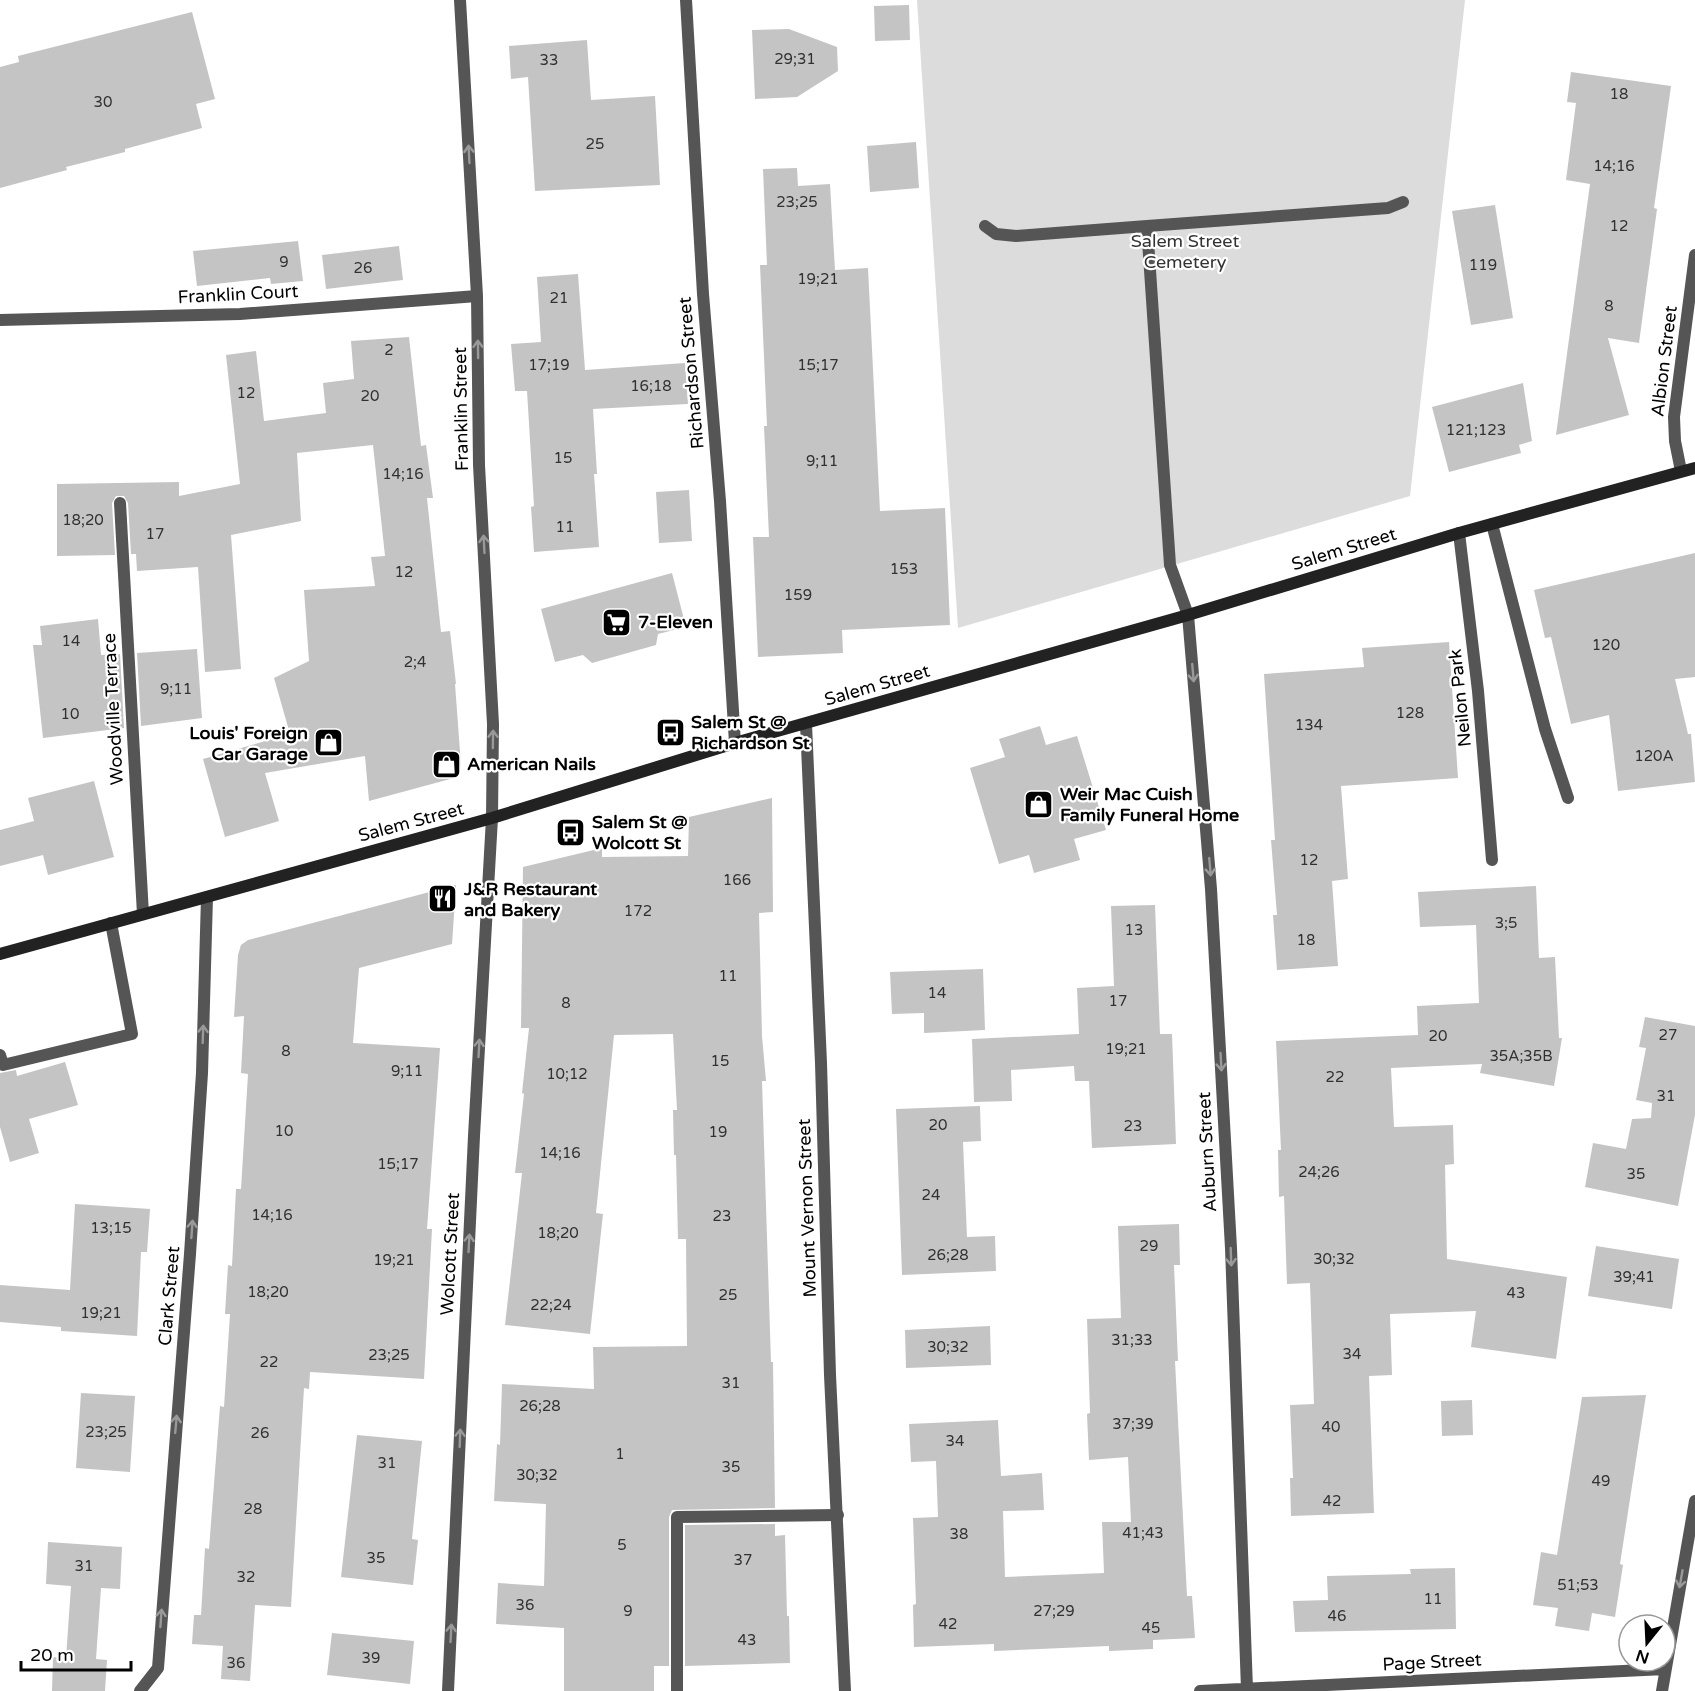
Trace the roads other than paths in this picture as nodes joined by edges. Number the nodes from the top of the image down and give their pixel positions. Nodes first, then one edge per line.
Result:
1 (460, 0) edge
2 (686, 0) edge
3 (1403, 202) dead end
4 (984, 226) dead end
5 (1147, 226) junction
6 (1695, 255) edge
7 (477, 296) junction
8 (0, 320) edge
9 (1695, 468) edge
10 (1681, 471) junction
11 (120, 503) dead end
12 (1492, 524) junction
13 (1459, 533) junction
14 (1188, 615) junction
15 (806, 724) junction
16 (735, 743) junction
17 (1568, 798) dead end
18 (492, 818) junction
19 (1492, 860) dead end
20 (207, 897) junction
21 (143, 914) junction
22 (111, 923) junction
23 (0, 954) edge
24 (0, 1055) edge
25 (1695, 1501) edge
26 (838, 1515) junction
27 (1675, 1613) edge
28 (1617, 1672) edge
29 (1665, 1673) edge
30 (1247, 1689) junction
31 (140, 1691) edge
32 (448, 1691) edge
33 (677, 1691) edge
34 (844, 1691) edge
35 (1200, 1691) edge
36 (1662, 1691) edge

7 -> 1 street, Franklin Street
2 - 16 street, Richardson Street
3 - 5 street
4 - 5 street
5 - 14 street, Auburn Street
6 - 10 street, Albion Street
7 - 8 street, Franklin Court
18 -> 7 street, Franklin Street
9 - 10 main road, Salem Street
10 - 12 main road, Salem Street
11 - 21 street, Woodville Terrace
12 - 13 main road, Salem Street
12 - 17 street
13 - 14 main road, Salem Street
13 - 19 street, Neilon Park
14 - 15 main road, Salem Street
14 -> 30 street, Auburn Street
15 - 16 main road, Salem Street
15 - 26 street, Mount Vernon Street
16 - 18 main road, Salem Street
18 - 20 main road, Salem Street
32 -> 18 street, Wolcott Street
20 - 21 main road, Salem Street
31 -> 20 street, Clark Street
21 - 22 main road, Salem Street
22 - 23 main road, Salem Street
22 - 24 street
25 -> 27 street
26 - 33 street
26 - 34 street, Mount Vernon Street
28 - 30 street, Page Street
29 - 36 street
30 - 35 street, Page Street

